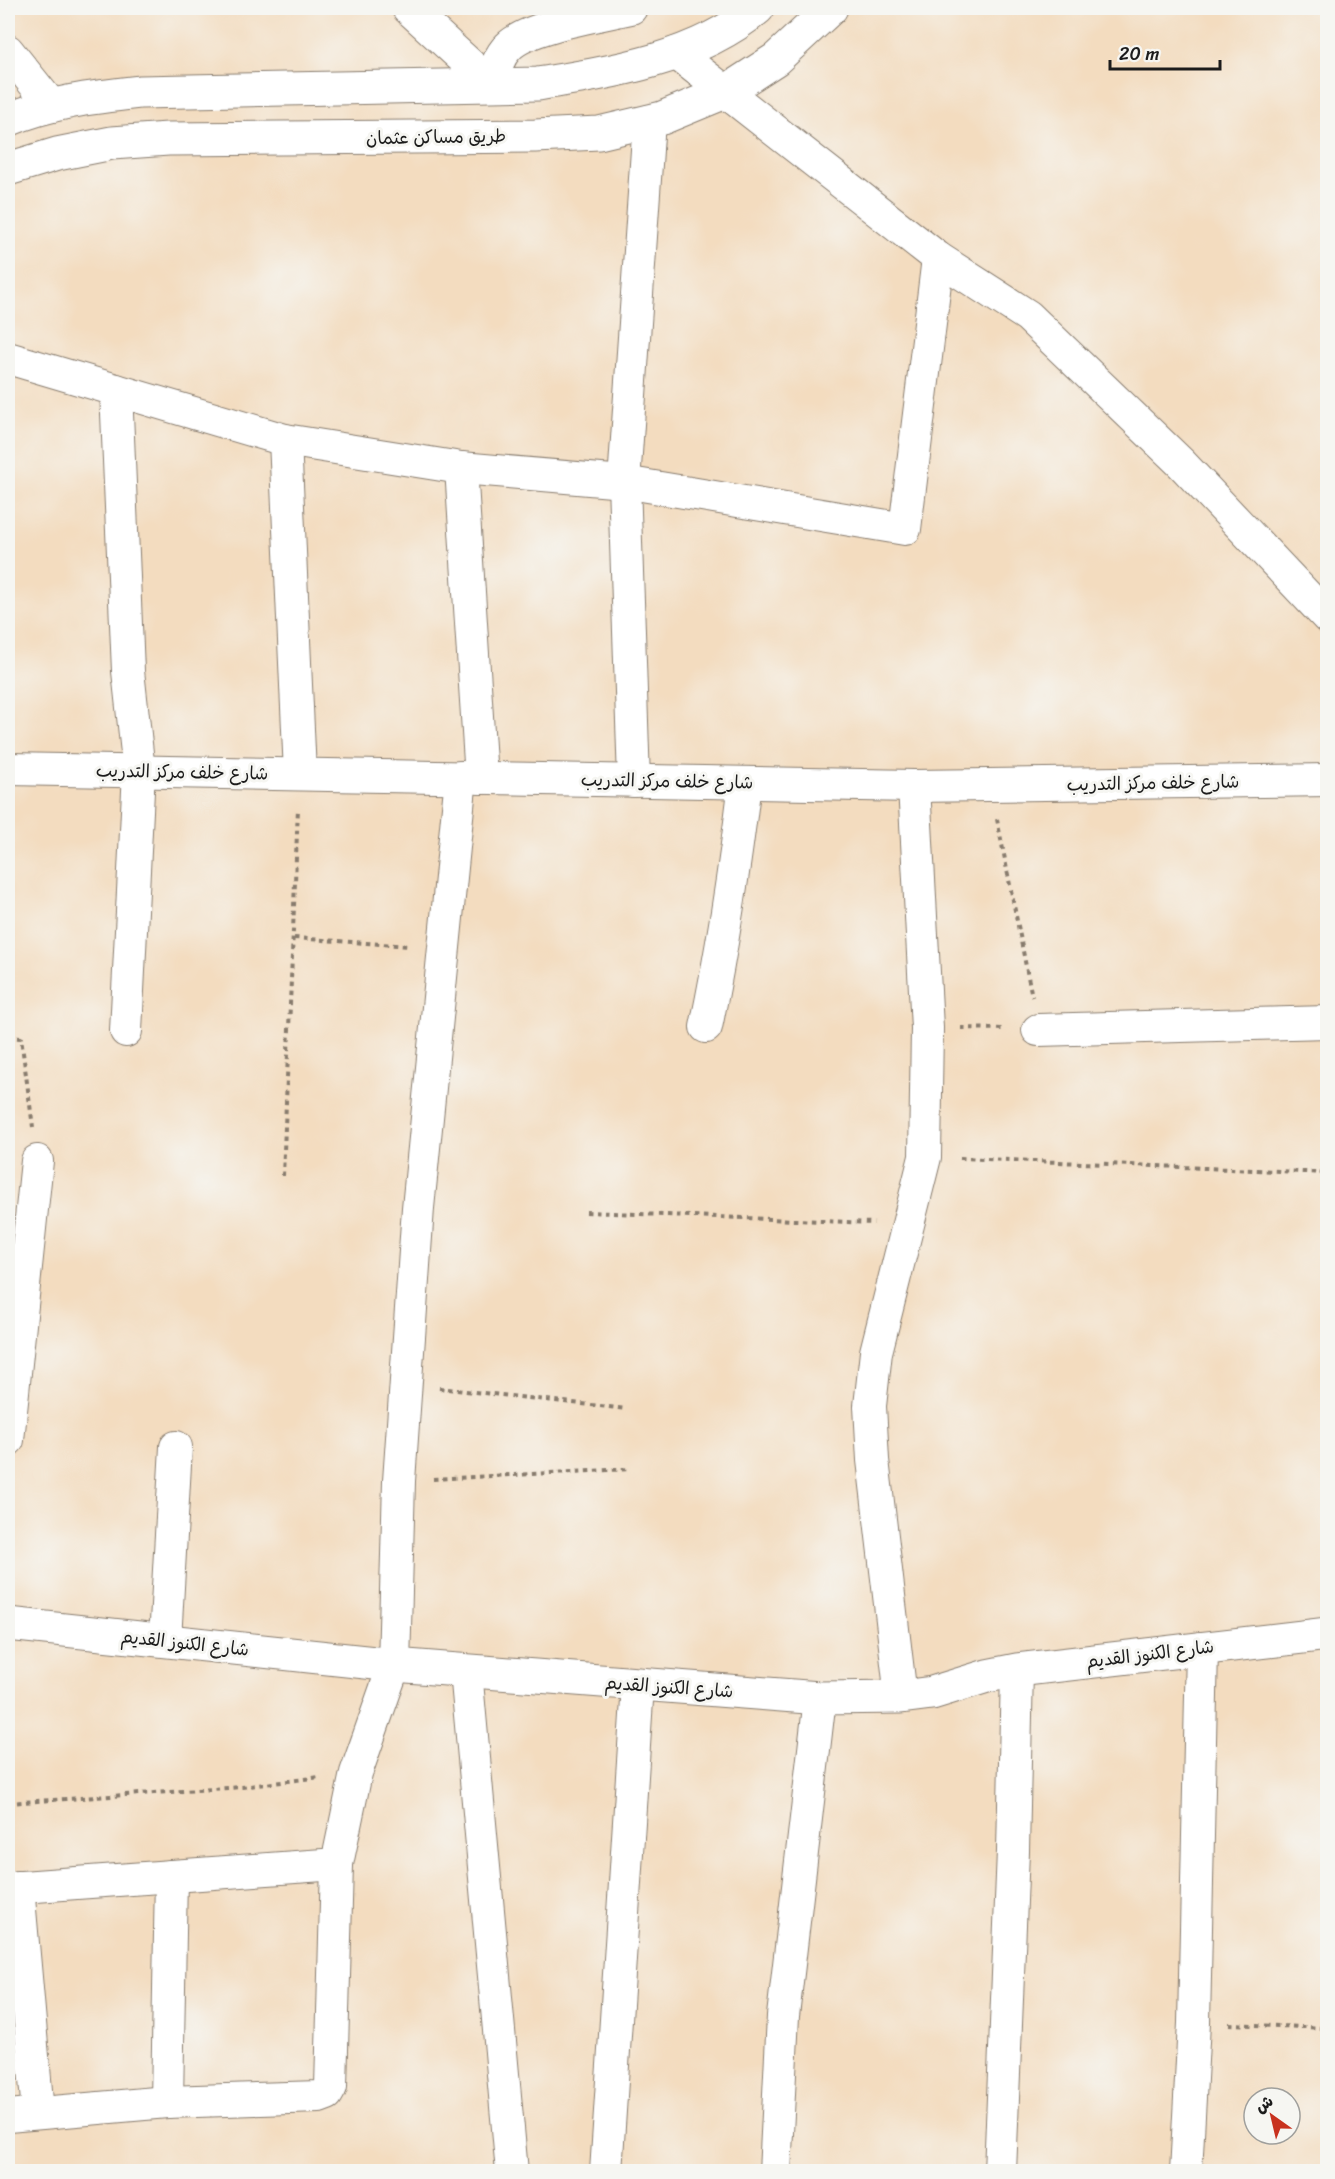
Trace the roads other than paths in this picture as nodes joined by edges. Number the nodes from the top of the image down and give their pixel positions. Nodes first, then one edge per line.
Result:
1 (408, 8) edge
2 (631, 8) edge
3 (758, 8) edge
4 (831, 8) edge
5 (8, 51) edge
6 (676, 53) junction
7 (491, 84) junction
8 (725, 92) junction
9 (52, 106) junction
10 (8, 120) edge
11 (649, 121) junction
12 (8, 169) edge
13 (938, 258) junction
14 (8, 358) edge
15 (116, 390) junction
16 (285, 440) junction
17 (462, 468) junction
18 (624, 482) junction
19 (1328, 618) edge
20 (8, 769) edge
21 (139, 771) junction
22 (300, 774) junction
23 (471, 777) junction
24 (1328, 780) edge
25 (634, 781) junction
26 (745, 783) junction
27 (914, 786) junction
28 (1328, 1022) edge
29 (706, 1027) dead end
30 (1038, 1030) road end
31 (126, 1031) dead end
32 (37, 1161) road end
33 (8, 1440) edge
34 (176, 1447) dead end
35 (8, 1624) edge
36 (1328, 1634) edge
37 (165, 1640) junction
38 (1203, 1648) junction
39 (394, 1665) junction
40 (1017, 1670) junction
41 (466, 1671) junction
42 (638, 1685) junction
43 (901, 1697) junction
44 (820, 1698) junction
45 (338, 1864) junction
46 (171, 1876) junction
47 (13, 1888) edge
48 (167, 2102) junction
49 (38, 2113) junction
50 (8, 2116) edge
51 (512, 2172) edge
52 (606, 2172) edge
53 (775, 2172) edge
54 (1000, 2172) edge
55 (1186, 2172) edge

1 - 7 street
2 - 7 street
3 - 6 street
4 - 8 street, طريق مساكن عثمان
5 - 9 street
6 - 7 street
6 - 8 street
7 - 9 street
8 - 11 street, طريق مساكن عثمان
8 - 13 street
9 - 10 street
11 - 12 street, طريق مساكن عثمان
11 - 18 street
13 - 18 street
13 - 19 street
14 - 15 street
15 - 16 street
15 - 21 street
16 - 17 street
16 - 22 street
17 - 18 street
17 - 23 street
18 - 25 street
20 - 21 street, شارع خلف مركز التدريب
21 - 22 street, شارع خلف مركز التدريب
21 - 31 street
22 - 23 street, شارع خلف مركز التدريب
23 - 25 street, شارع خلف مركز التدريب
23 - 39 street
24 - 27 street, شارع خلف مركز التدريب
25 - 26 street, شارع خلف مركز التدريب
26 - 27 street, شارع خلف مركز التدريب
26 - 29 street
27 - 43 street
28 - 30 street
32 - 33 street
34 - 37 street
35 - 37 street, شارع الكنوز القديم
36 - 38 street, شارع الكنوز القديم
37 - 39 street, شارع الكنوز القديم
38 - 40 street, شارع الكنوز القديم
38 - 55 street
39 - 41 street, شارع الكنوز القديم
39 - 45 street
40 - 43 street, شارع الكنوز القديم
40 - 54 street
41 - 42 street, شارع الكنوز القديم
41 - 51 street
42 - 44 street, شارع الكنوز القديم
42 - 52 street
43 - 44 street, شارع الكنوز القديم
44 - 53 street
45 - 46 street
45 - 48 street
46 - 47 street
46 - 48 street
47 - 49 street
48 - 49 street
49 - 50 street

